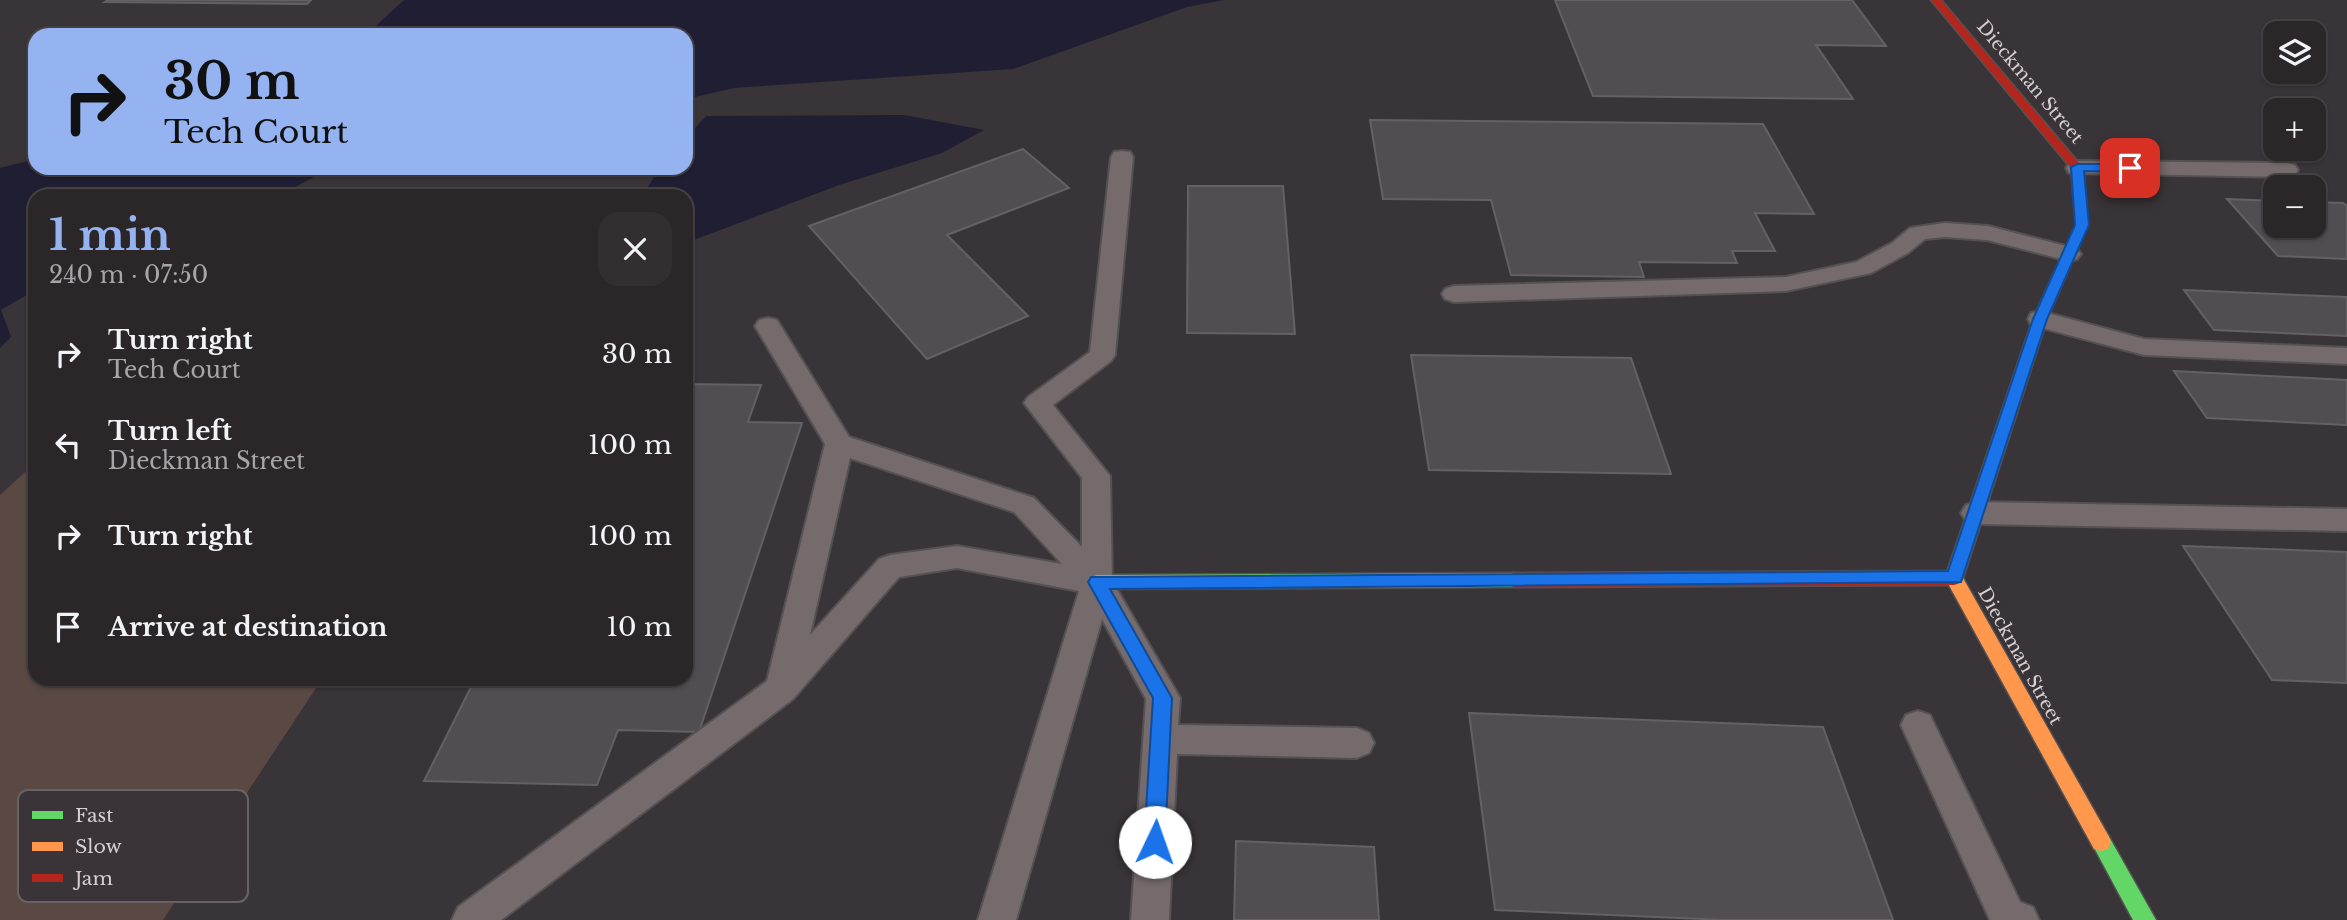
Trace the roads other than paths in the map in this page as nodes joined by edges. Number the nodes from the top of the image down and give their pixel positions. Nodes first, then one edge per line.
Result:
1 (1936, 0) edge
2 (1122, 157) dead end
3 (2077, 167) junction
4 (2287, 170) dead end
5 (2069, 254) junction
6 (1454, 294) dead end
7 (2040, 319) junction
8 (768, 326) dead end
9 (2347, 356) edge
10 (839, 444) junction
11 (1976, 513) junction
12 (2347, 520) edge
13 (1954, 578) junction
14 (1097, 582) junction
15 (781, 689) junction
16 (1917, 725) dead end
17 (1161, 738) junction
18 (1357, 743) dead end
19 (471, 920) edge
20 (997, 920) edge
21 (1150, 920) edge
22 (2020, 920) edge
23 (2145, 920) edge

1 - 3 street, Dieckman Street
2 - 14 lane
3 - 4 lane
3 - 5 street, Dieckman Street
5 - 6 lane
5 - 7 street, Dieckman Street
7 - 9 lane
7 - 11 street, Dieckman Street
8 - 10 lane
10 - 14 lane
10 - 15 lane
11 - 12 lane
11 - 13 street, Dieckman Street
13 - 14 street
13 - 23 street, Dieckman Street
14 - 15 lane
14 - 17 lane
14 - 20 lane
15 - 19 lane
16 - 22 lane
17 - 18 lane
17 - 21 lane

